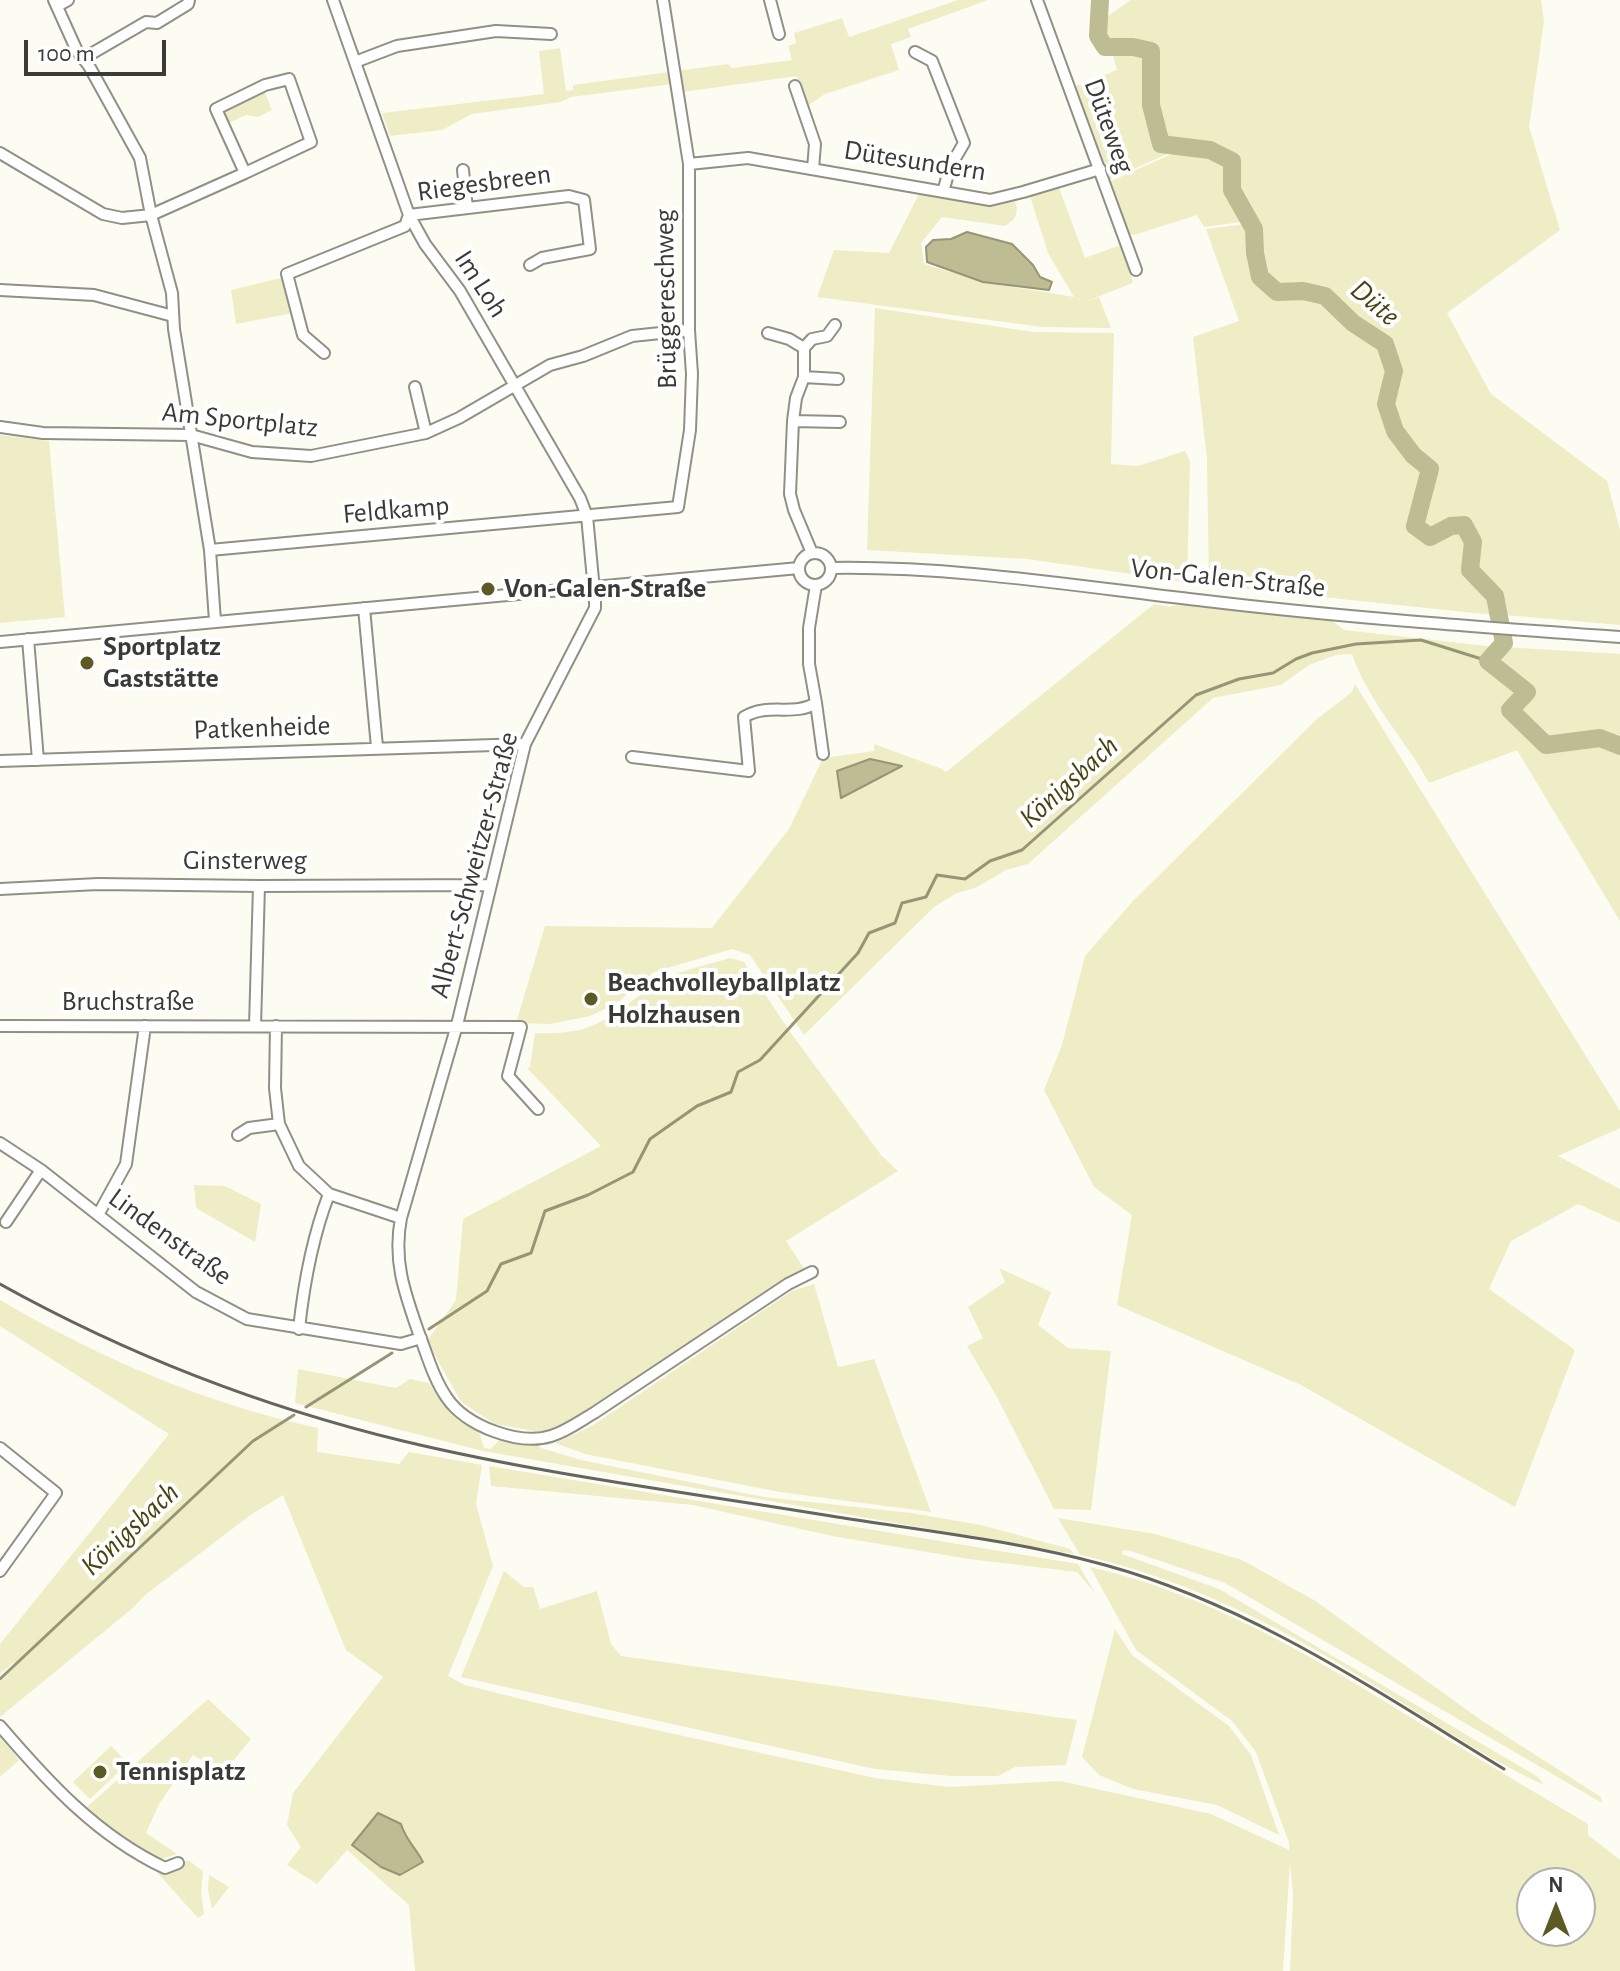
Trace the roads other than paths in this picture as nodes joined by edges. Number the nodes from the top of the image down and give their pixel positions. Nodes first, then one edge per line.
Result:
1 (68, 0) edge
2 (189, 0) edge
3 (333, 0) edge
4 (663, 0) edge
5 (770, 0) edge
6 (1037, 0) edge
7 (56, 3) edge
8 (551, 34) dead end
9 (779, 34) dead end
10 (915, 52) dead end
11 (84, 58) junction
12 (355, 62) junction
13 (795, 86) dead end
14 (0, 153) edge
15 (689, 164) junction
16 (813, 169) junction
17 (1100, 169) junction
18 (463, 170) dead end
19 (245, 173) junction
20 (943, 192) junction
21 (467, 208) junction
22 (151, 215) junction
23 (409, 215) junction
24 (530, 265) dead end
25 (1136, 270) dead end
26 (0, 290) edge
27 (173, 316) junction
28 (835, 325) dead end
29 (689, 330) junction
30 (768, 333) dead end
31 (804, 348) junction
32 (324, 353) dead end
33 (804, 377) junction
34 (838, 379) dead end
35 (516, 385) junction
36 (415, 387) dead end
37 (793, 421) junction
38 (840, 422) dead end
39 (0, 427) edge
40 (426, 433) junction
41 (191, 435) junction
42 (587, 516) junction
43 (210, 550) junction
44 (812, 553) junction
45 (799, 568) junction
46 (831, 568) junction
47 (816, 585) junction
48 (594, 588) junction
49 (364, 608) junction
50 (215, 621) junction
51 (1620, 637) edge
52 (28, 639) junction
53 (0, 642) edge
54 (816, 703) junction
55 (525, 744) junction
56 (377, 747) junction
57 (823, 754) dead end
58 (632, 757) dead end
59 (38, 760) junction
60 (0, 761) edge
61 (491, 885) junction
62 (259, 886) junction
63 (0, 889) edge
64 (457, 1025) junction
65 (0, 1026) edge
66 (145, 1026) junction
67 (255, 1026) junction
68 (276, 1026) junction
69 (538, 1109) dead end
70 (279, 1124) junction
71 (238, 1135) dead end
72 (0, 1143) edge
73 (41, 1170) junction
74 (329, 1194) junction
75 (98, 1215) junction
76 (401, 1218) junction
77 (6, 1222) dead end
78 (812, 1272) dead end
79 (299, 1329) junction
80 (421, 1338) junction
81 (0, 1448) edge
82 (0, 1571) edge
83 (0, 1726) edge
84 (178, 1863) dead end

1 - 7 street
2 - 11 street
3 - 12 street, Im Loh
4 - 15 street, Brüggereschweg
5 - 9 street
6 - 17 street, Düteweg
7 - 11 street
8 - 12 street
10 - 20 street
11 - 22 street
12 - 23 street, Im Loh
13 - 16 street, Dütesundern
14 - 22 street
15 - 16 street, Dütesundern
15 - 29 street, Brüggereschweg
16 - 20 street, Dütesundern
17 - 20 street, Dütesundern
17 - 25 street, Düteweg
18 - 21 street
19 - 19 street
19 - 22 street
21 - 23 street, Riegesbreen
21 - 24 street, Riegesbreen
22 - 27 street
23 - 32 street, Riegesbreen
23 - 35 street, Im Loh
26 - 27 street
27 - 41 street
28 - 31 street
29 - 35 street, Am Sportplatz
29 - 42 street, Brüggereschweg
30 - 31 street
31 - 33 street
33 - 34 street
33 - 37 street
35 - 40 street, Am Sportplatz
35 - 42 street, Im Loh
36 - 40 street
37 - 38 street
37 - 44 street
39 - 41 street, Am Sportplatz
40 - 41 street, Am Sportplatz
41 - 43 street
42 - 43 street, Feldkamp
42 - 48 street, Im Loh
43 - 50 street
44 - 45 street
44 - 46 street
45 - 47 street
45 - 48 street
46 - 47 street
46 - 51 street, Von-Galen-Straße
47 - 54 street
48 - 49 street
48 - 55 street, Albert-Schweitzer-Straße
49 - 50 street
49 - 56 street
50 - 52 street
52 - 53 street
52 - 59 street
54 - 57 street
54 - 58 street
55 - 56 street, Patkenheide
55 - 61 street, Albert-Schweitzer-Straße
56 - 59 street, Patkenheide
59 - 60 street, Patkenheide
61 - 62 street, Ginsterweg
61 - 64 street, Albert-Schweitzer-Straße
62 - 63 street, Ginsterweg
62 - 67 street
64 - 68 street, Bruchstraße
64 - 69 street, Albert-Schweitzer-Straße
64 - 76 street, Albert-Schweitzer-Straße
65 - 66 street, Bruchstraße
66 - 67 street, Bruchstraße
66 - 75 street
67 - 68 street, Bruchstraße
68 - 70 street
70 - 71 street
70 - 74 street
72 - 73 street, Lindenstraße
73 - 75 street, Lindenstraße
73 - 77 street
74 - 76 street
74 - 79 street
75 - 79 street, Lindenstraße
76 - 80 street, Albert-Schweitzer-Straße
78 - 80 street, Albert-Schweitzer-Straße
79 - 80 street, Lindenstraße
81 - 82 street
83 - 84 street

